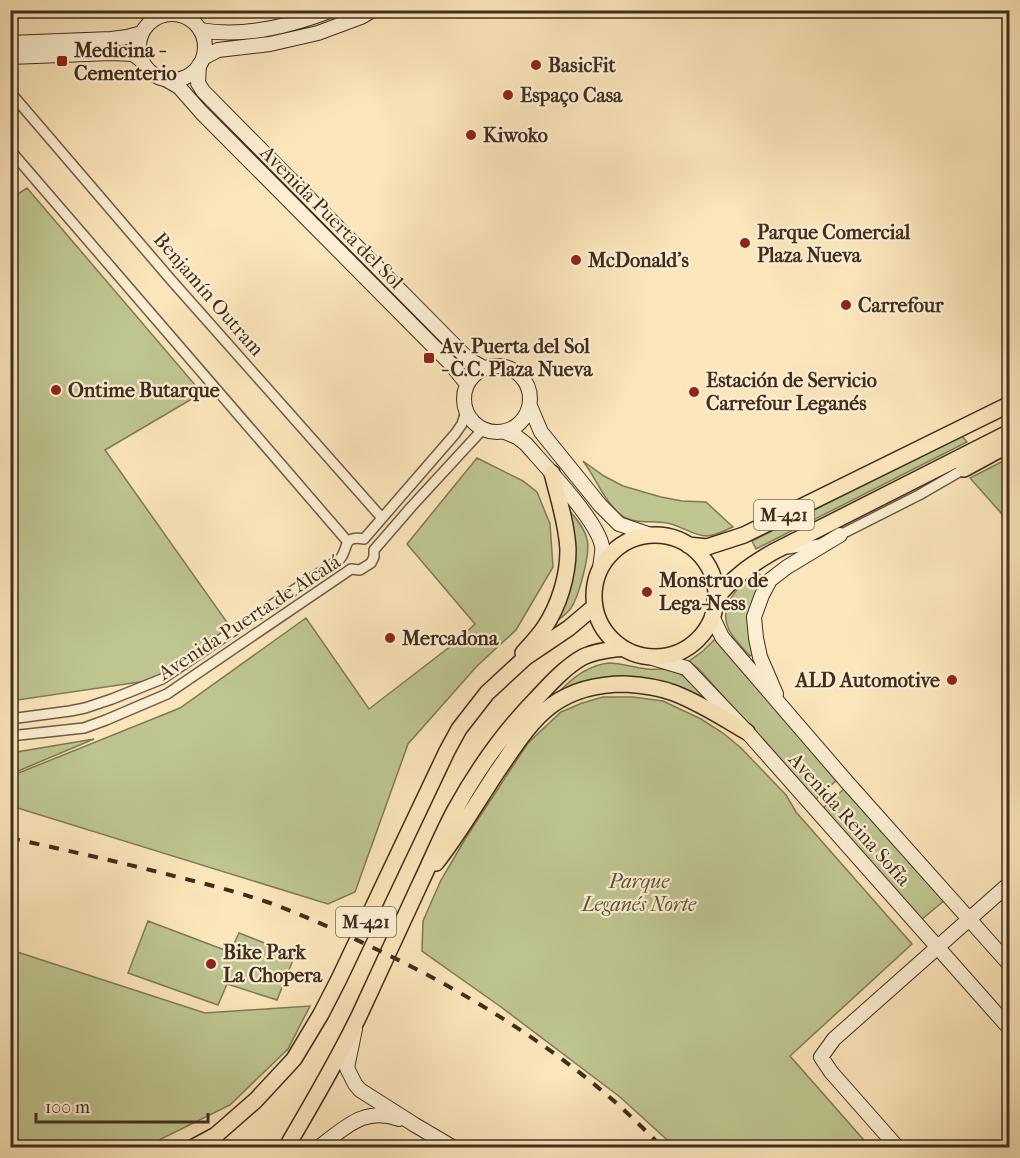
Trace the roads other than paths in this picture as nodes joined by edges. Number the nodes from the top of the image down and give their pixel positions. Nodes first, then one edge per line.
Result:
1 (332, 10) edge
2 (373, 10) edge
3 (200, 30) junction
4 (142, 33) junction
5 (10, 43) edge
6 (10, 57) edge
7 (142, 62) junction
8 (201, 62) junction
9 (167, 80) junction
10 (10, 92) edge
11 (10, 150) edge
12 (484, 368) junction
13 (467, 384) junction
14 (1010, 404) edge
15 (530, 406) junction
16 (466, 411) junction
17 (483, 429) junction
18 (505, 432) junction
19 (1010, 432) edge
20 (1010, 444) edge
21 (964, 469) joint
22 (552, 473) junction
23 (382, 518) junction
24 (651, 535) junction
25 (840, 535) junction
26 (364, 539) junction
27 (348, 542) junction
28 (688, 545) junction
29 (374, 550) junction
30 (772, 552) junction
31 (344, 555) junction
32 (353, 569) junction
33 (600, 570) junction
34 (716, 600) junction
35 (595, 606) junction
36 (712, 616) junction
37 (622, 648) junction
38 (646, 656) junction
39 (509, 672) junction
40 (782, 707) junction
41 (10, 719) edge
42 (747, 732) junction
43 (10, 736) edge
44 (1010, 883) edge
45 (420, 884) junction
46 (969, 919) junction
47 (937, 947) junction
48 (1010, 964) edge
49 (357, 1019) junction
50 (1010, 1029) edge
51 (415, 1125) junction
52 (192, 1148) edge
53 (286, 1148) edge
54 (318, 1148) edge
55 (454, 1148) edge
56 (898, 1148) edge

1 - 3 main road
2 - 8 main road
3 - 4 main road
3 - 8 main road
4 - 5 main road
4 - 7 main road
6 - 7 main road
7 - 9 main road
8 - 9 main road
8 - 12 main road, Avenida Puerta del Sol
9 - 13 main road, Avenida Puerta del Sol
10 - 23 street, Benjamín Outram
11 - 27 street
12 - 13 main road
12 - 15 main road
13 - 16 main road
14 - 28 main road, M-421
15 - 18 main road
15 - 24 main road
16 - 17 main road
16 - 23 street
17 - 18 main road
17 - 29 street, Avenida Puerta de Alcalá
18 - 22 main road
19 - 30 main road, M-421
20 - 21 main road, M-421
21 - 25 street, M-421
22 - 33 main road
22 - 39 main road
23 - 26 street
24 - 28 main road, M-421
24 - 33 main road, M-421
25 - 30 street, M-421
25 - 40 main road
26 - 27 street, Avenida Puerta de Alcalá
26 - 29 street
27 - 31 street, Avenida Puerta de Alcalá
28 - 34 main road, M-421
29 - 32 street, Avenida Puerta de Alcalá
30 - 34 main road, M-421
31 - 32 street
31 - 41 street, Avenida Puerta de Alcalá
32 - 43 street, Avenida Puerta de Alcalá
33 - 35 main road, M-421
34 - 36 main road, M-421
35 - 37 main road, M-421
35 - 39 main road, M-421
36 - 38 main road, M-421
36 - 40 main road, Avenida Reina Sofía
37 - 38 main road, M-421
37 - 45 main road
38 - 42 main road, Avenida Reina Sofía
39 - 52 main road, M-421
40 - 46 main road, Avenida Reina Sofía
42 - 45 main road
42 - 47 main road, Avenida Reina Sofía
44 - 46 main road
45 - 49 main road
46 - 47 main road
46 - 48 main road, Avenida Reina Sofía
47 - 50 main road, Avenida Reina Sofía
47 - 56 main road
49 - 51 main road
49 - 53 main road
51 - 54 main road
51 - 55 main road

